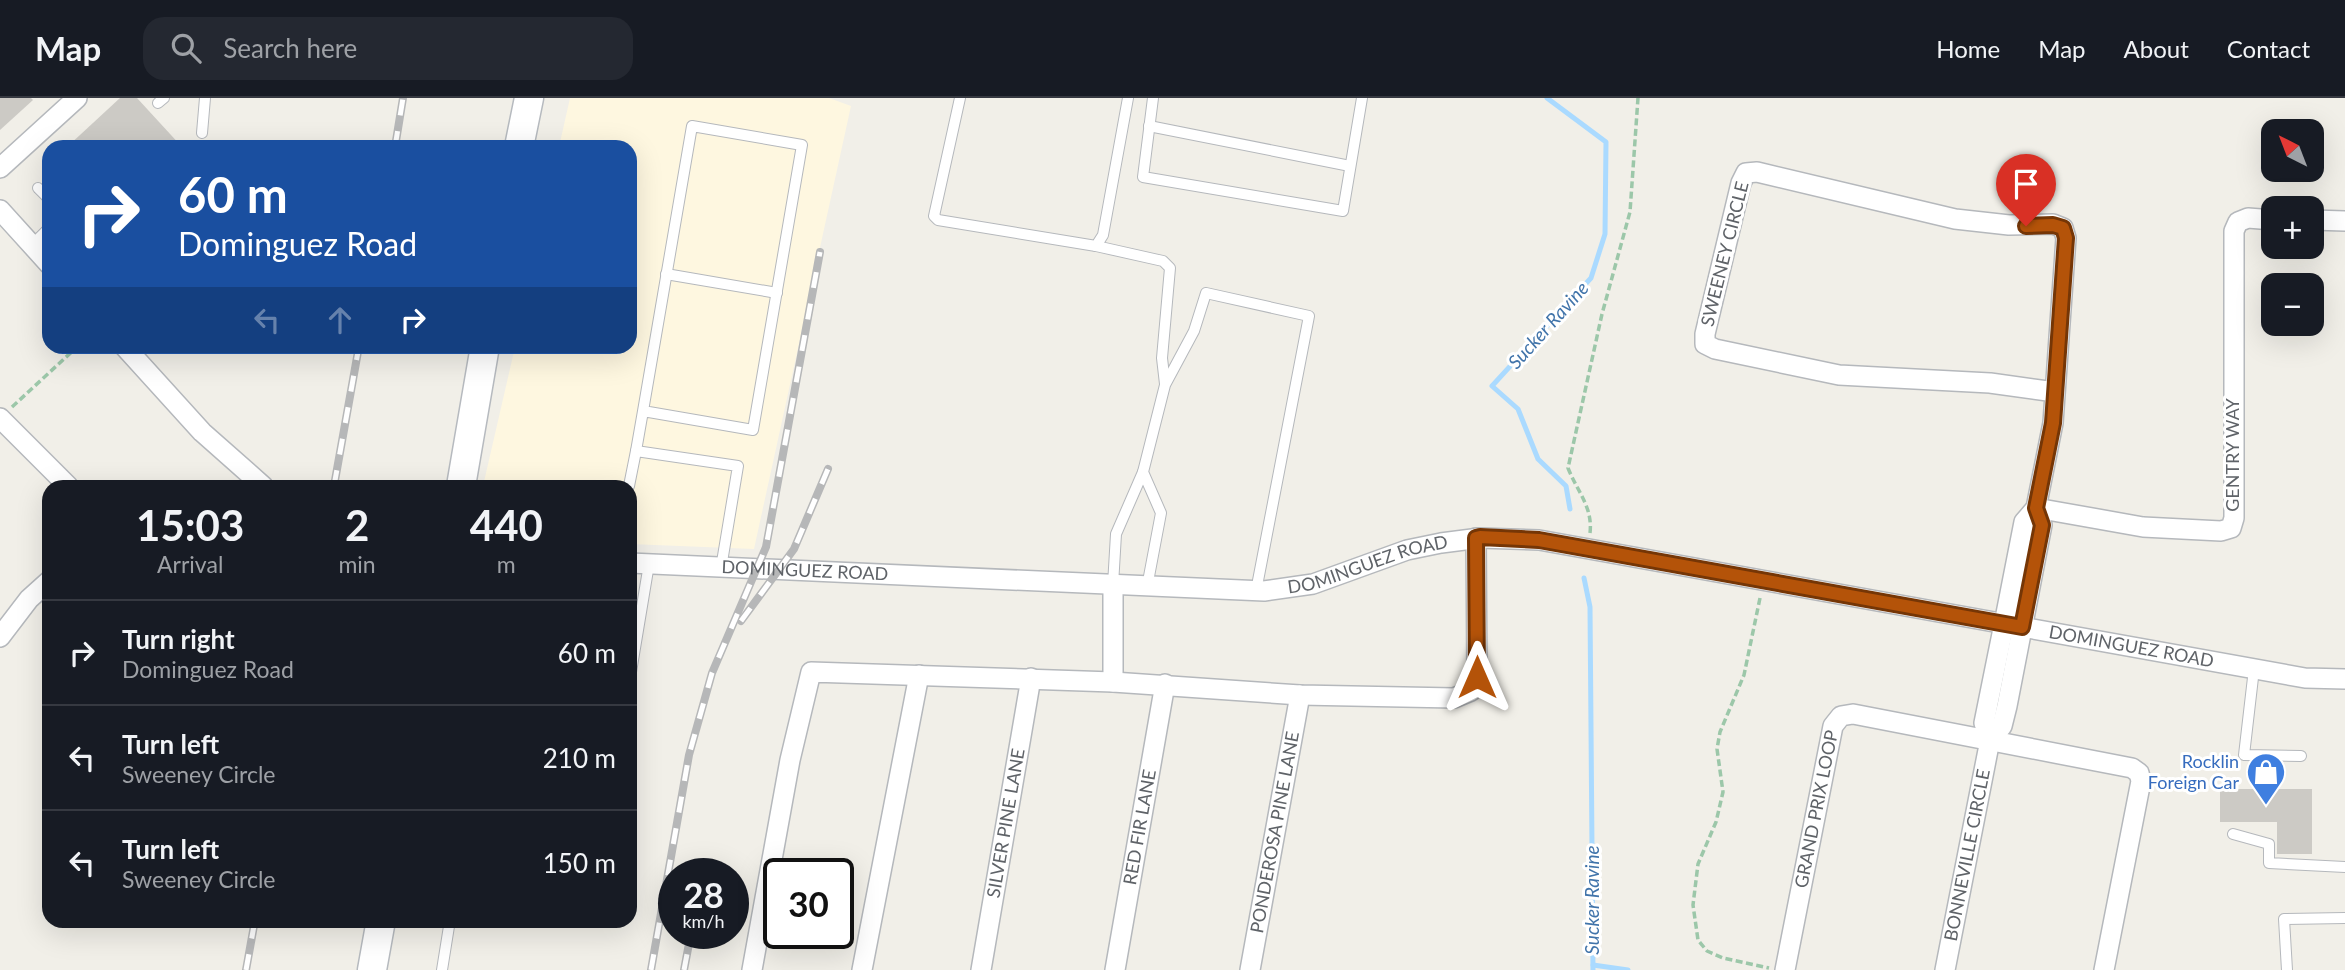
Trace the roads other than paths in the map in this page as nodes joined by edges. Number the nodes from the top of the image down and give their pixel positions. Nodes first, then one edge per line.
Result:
1 (77, 98) edge
2 (205, 98) edge
3 (528, 98) edge
4 (960, 98) edge
5 (1128, 98) edge
6 (1153, 98) edge
7 (1362, 98) edge
8 (1149, 126) junction
9 (202, 133) dead end
10 (520, 140) edge
11 (1350, 166) junction
12 (0, 168) edge
13 (38, 188) dead end
14 (42, 192) edge
15 (0, 210) edge
16 (2261, 219) edge
17 (2324, 220) edge
18 (2345, 221) edge
19 (42, 235) edge
20 (33, 245) junction
21 (1096, 246) junction
22 (42, 256) edge
23 (666, 274) junction
24 (777, 293) junction
25 (131, 354) edge
26 (484, 354) edge
27 (1165, 385) junction
28 (2055, 392) junction
29 (643, 411) junction
30 (0, 418) edge
31 (636, 451) junction
32 (1143, 472) junction
33 (62, 480) edge
34 (256, 480) edge
35 (462, 480) edge
36 (630, 480) edge
37 (2036, 508) junction
38 (1476, 538) junction
39 (639, 563) edge
40 (721, 568) junction
41 (1113, 585) junction
42 (42, 587) edge
43 (1147, 588) junction
44 (637, 589) edge
45 (1256, 591) junction
46 (2013, 625) junction
47 (0, 637) edge
48 (2254, 669) junction
49 (919, 675) junction
50 (1031, 678) junction
51 (2345, 679) edge
52 (1113, 682) junction
53 (1165, 684) junction
54 (1300, 695) junction
55 (1990, 740) junction
56 (2301, 756) dead end
57 (2233, 834) dead end
58 (2345, 867) edge
59 (2345, 918) edge
60 (380, 928) edge
61 (449, 928) edge
62 (372, 970) edge
63 (442, 970) edge
64 (752, 970) edge
65 (862, 970) edge
66 (981, 970) edge
67 (1115, 970) edge
68 (1250, 970) edge
69 (1785, 970) edge
70 (1945, 970) edge
71 (2104, 970) edge
72 (2287, 970) edge

1 - 12 street
2 - 9 lane
3 - 10 main road
4 - 21 lane
5 - 21 lane
6 - 8 lane
7 - 11 lane
8 - 11 lane
8 - 11 lane
13 - 14 lane
15 - 20 street
16 - 37 street, GENTRY WAY
17 - 18 street
19 - 20 lane
20 - 22 street
21 - 27 lane
23 - 24 lane
23 - 24 lane
23 - 29 lane
24 - 29 lane
25 - 34 street
26 - 35 main road
27 - 32 lane
27 - 45 lane
28 - 28 street, SWEENEY CIRCLE
28 - 37 street, SWEENEY CIRCLE
29 - 31 lane
30 - 33 street
31 - 36 lane
31 - 40 lane
32 - 41 lane
32 - 43 lane
37 - 46 street, SWEENEY CIRCLE
38 - 45 street, DOMINGUEZ ROAD
38 - 46 street, DOMINGUEZ ROAD
38 - 54 street
39 - 40 street, DOMINGUEZ ROAD
39 - 44 lane
40 - 41 street, DOMINGUEZ ROAD
41 - 43 street, DOMINGUEZ ROAD
41 - 52 street
42 - 47 street
43 - 45 street, DOMINGUEZ ROAD
46 - 48 street, DOMINGUEZ ROAD
46 - 55 street, BONNEVILLE CIRCLE
48 - 51 street, DOMINGUEZ ROAD
48 - 56 lane
49 - 50 street
49 - 64 street
49 - 65 street
50 - 52 street
50 - 66 street, SILVER PINE LANE
52 - 53 street
53 - 54 street
53 - 67 street, RED FIR LANE
54 - 68 street, PONDEROSA PINE LANE
55 - 69 street, GRAND PRIX LOOP
55 - 70 street, BONNEVILLE CIRCLE
55 - 71 street
57 - 58 lane
59 - 72 lane
60 - 62 main road
61 - 63 lane

